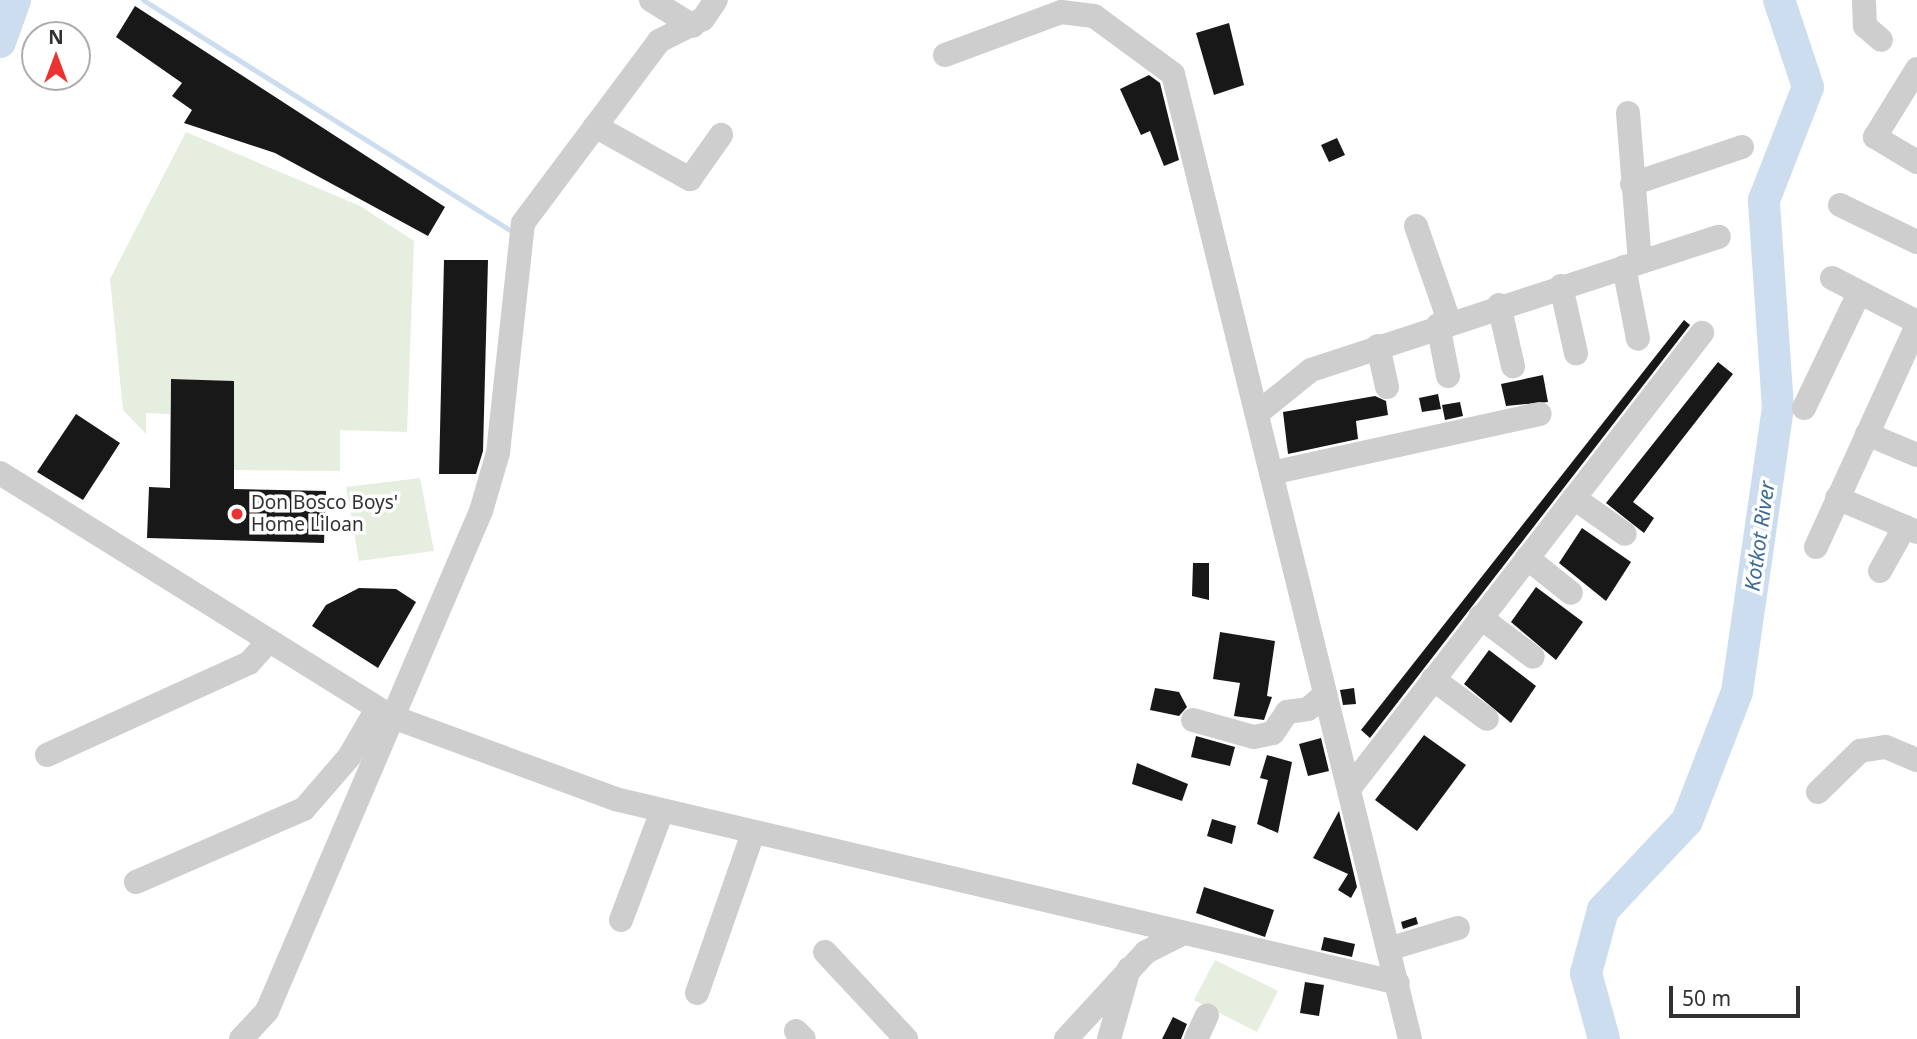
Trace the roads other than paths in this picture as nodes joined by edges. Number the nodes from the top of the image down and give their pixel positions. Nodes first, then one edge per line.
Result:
1 (651, 0) edge
2 (716, 0) edge
3 (1864, 0) edge
4 (692, 26) junction
5 (1881, 40) dead end
6 (944, 55) dead end
7 (1914, 79) edge
8 (1628, 113) dead end
9 (595, 126) junction
10 (721, 135) dead end
11 (1742, 147) dead end
12 (1917, 162) edge
13 (1632, 184) junction
14 (1840, 205) dead end
15 (1416, 226) dead end
16 (1719, 237) dead end
17 (1917, 242) edge
18 (1632, 264) junction
19 (1832, 278) dead end
20 (1561, 286) junction
21 (1859, 293) junction
22 (1499, 305) junction
23 (1443, 323) junction
24 (1917, 323) edge
25 (1702, 333) dead end
26 (1638, 340) dead end
27 (1378, 345) junction
28 (1576, 353) dead end
29 (1513, 366) dead end
30 (1448, 376) dead end
31 (1387, 387) dead end
32 (1804, 408) dead end
33 (1259, 412) junction
34 (1540, 414) dead end
35 (1867, 434) junction
36 (1917, 455) edge
37 (0, 473) edge
38 (1271, 473) junction
39 (1574, 498) junction
40 (1837, 498) junction
41 (1911, 529) edge
42 (1625, 534) dead end
43 (1816, 547) dead end
44 (1527, 558) junction
45 (1880, 571) dead end
46 (1571, 593) dead end
47 (1480, 617) junction
48 (268, 642) junction
49 (1534, 657) dead end
50 (1433, 679) junction
51 (1322, 697) junction
52 (384, 713) junction
53 (1487, 719) dead end
54 (1194, 720) dead end
55 (47, 755) dead end
56 (1917, 760) edge
57 (1349, 789) junction
58 (1818, 792) dead end
59 (662, 811) junction
60 (753, 832) junction
61 (136, 882) dead end
62 (621, 920) dead end
63 (1458, 928) dead end
64 (1182, 934) junction
65 (1388, 948) junction
66 (825, 952) dead end
67 (1129, 969) junction
68 (1398, 983) junction
69 (697, 993) dead end
70 (1207, 1015) dead end
71 (241, 1039) edge
72 (906, 1039) edge
73 (1066, 1039) edge
74 (1109, 1039) edge
75 (1196, 1039) edge
76 (1410, 1039) edge

1 - 4 street
2 - 4 street
3 - 5 street
4 - 9 street
6 - 33 street
7 - 12 street
8 - 13 street
9 - 10 street
9 - 52 street
11 - 13 street
13 - 18 street
14 - 17 street
15 - 23 street
16 - 18 street
18 - 20 street
18 - 26 street
19 - 21 street
20 - 22 street
20 - 28 street
21 - 24 street
21 - 32 street
22 - 23 street
22 - 29 street
23 - 27 street
23 - 30 street
24 - 35 street
25 - 39 street
27 - 31 street
27 - 33 street
33 - 38 street
34 - 38 street
35 - 36 street
35 - 40 street
37 - 48 street
38 - 51 street
39 - 42 street
39 - 44 street
40 - 41 street
40 - 43 street
41 - 45 street
44 - 46 street
44 - 47 street
47 - 49 street
47 - 50 street
48 - 52 street
48 - 55 street
50 - 53 street
50 - 57 street
51 - 54 street
51 - 57 street
52 - 59 street
52 - 61 street
52 - 71 street
56 - 58 street
57 - 65 street
59 - 60 street
59 - 62 street
60 - 64 street
60 - 69 street
63 - 65 street
64 - 67 street
64 - 68 street
65 - 68 street
66 - 72 street
67 - 73 street
67 - 74 street
68 - 76 street
70 - 75 street

